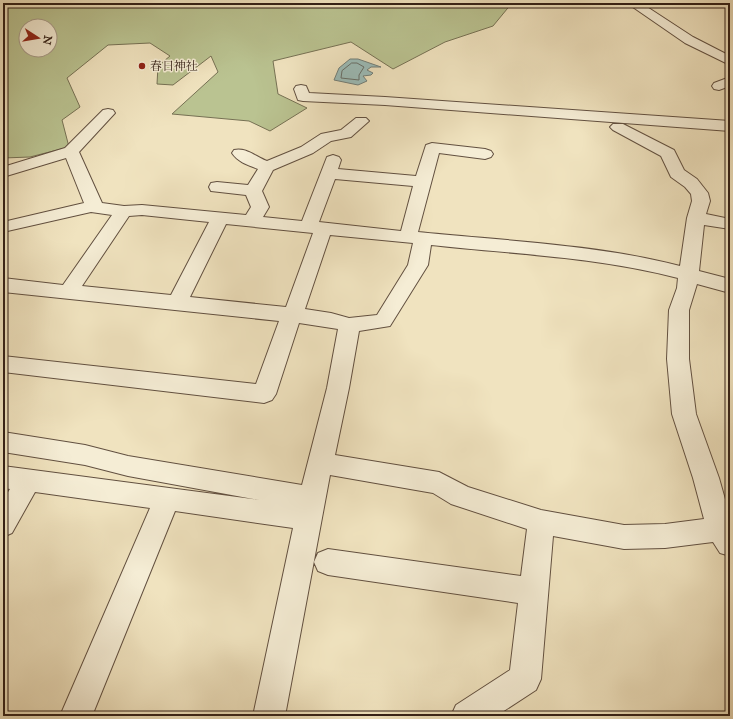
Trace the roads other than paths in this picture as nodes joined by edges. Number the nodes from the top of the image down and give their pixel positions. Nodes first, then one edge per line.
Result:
1 (633, 3) edge
2 (730, 61) edge
3 (301, 89) dead end
4 (108, 113) dead end
5 (361, 121) dead end
6 (730, 126) edge
7 (618, 127) dead end
8 (71, 151) junction
9 (240, 153) dead end
10 (486, 154) dead end
11 (267, 167) junction
12 (3, 172) edge
13 (423, 182) junction
14 (217, 187) dead end
15 (253, 191) junction
16 (92, 207) junction
17 (124, 211) junction
18 (220, 218) junction
19 (696, 218) junction
20 (251, 221) junction
21 (730, 224) edge
22 (3, 227) edge
23 (315, 228) junction
24 (416, 238) junction
25 (688, 274) junction
26 (3, 285) edge
27 (730, 286) edge
28 (68, 292) junction
29 (177, 302) junction
30 (293, 315) junction
31 (349, 325) junction
32 (3, 364) edge
33 (3, 442) edge
34 (321, 463) junction
35 (3, 477) edge
36 (28, 481) junction
37 (167, 499) junction
38 (310, 508) junction
39 (541, 522) junction
40 (3, 525) edge
41 (725, 536) edge
42 (328, 562) dead end
43 (534, 592) junction
44 (76, 716) edge
45 (269, 716) edge
46 (467, 716) edge

1 - 2 street
3 - 6 street
4 - 8 street
5 - 11 street
7 - 19 street
8 - 12 street
8 - 16 street
9 - 11 street
10 - 13 street
11 - 15 street
13 - 23 street
13 - 24 street
14 - 15 street
15 - 20 street
16 - 17 street
16 - 22 street
17 - 18 street
17 - 28 street
18 - 20 street
18 - 29 street
19 - 21 street
19 - 25 street
20 - 23 street
23 - 24 street
23 - 30 street
24 - 25 street
24 - 31 street
25 - 27 street
25 - 41 street
26 - 28 street
28 - 29 street
29 - 30 street
30 - 31 street
30 - 32 street
31 - 34 street
33 - 38 street
34 - 38 street
34 - 39 street
35 - 36 street
36 - 37 street
36 - 40 street
37 - 38 street
37 - 44 street
38 - 45 street
39 - 41 street
39 - 43 street
42 - 43 street
43 - 46 street

